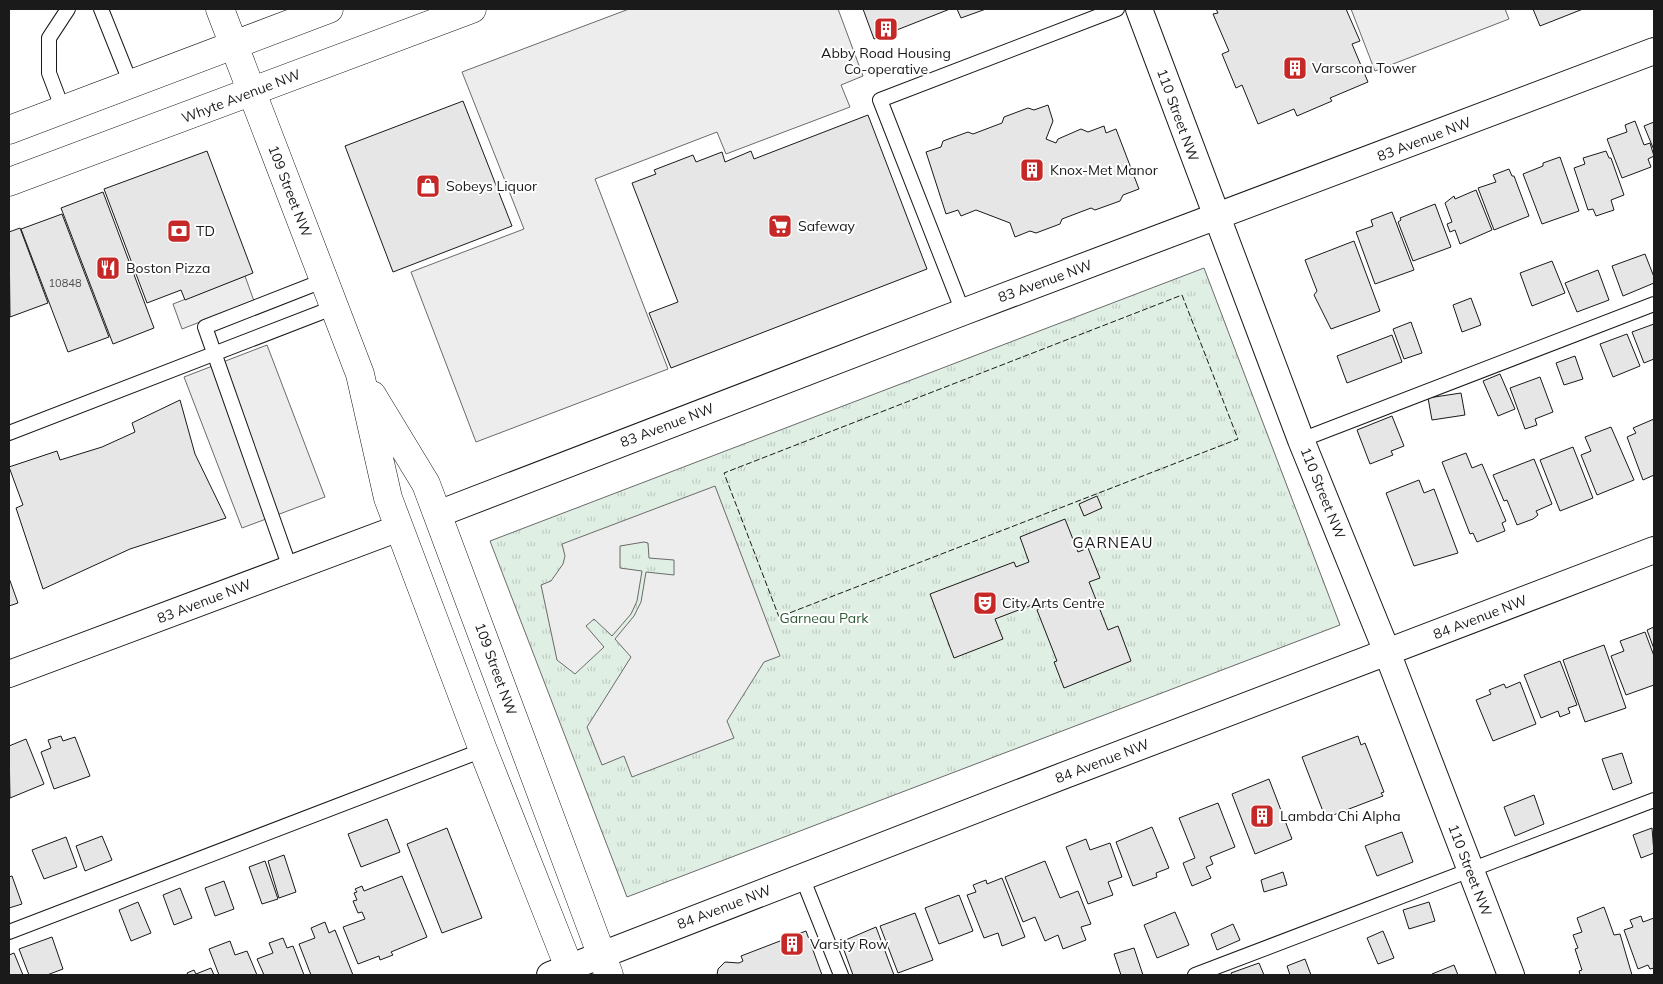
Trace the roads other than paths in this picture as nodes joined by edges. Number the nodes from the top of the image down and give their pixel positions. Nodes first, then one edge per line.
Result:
1 (68, 9) edge
2 (101, 9) edge
3 (220, 9) edge
4 (329, 9) edge
5 (472, 9) edge
6 (1117, 9) edge
7 (1139, 9) edge
8 (233, 45) junction
9 (1654, 51) edge
10 (132, 84) junction
11 (252, 92) junction
12 (63, 110) junction
13 (9, 130) edge
14 (9, 182) edge
15 (1217, 217) junction
16 (325, 280) junction
17 (1654, 304) edge
18 (335, 307) junction
19 (962, 312) junction
20 (215, 355) junction
21 (360, 374) junction
22 (9, 433) edge
23 (1301, 440) junction
24 (438, 514) junction
25 (399, 528) junction
26 (1654, 550) edge
27 (290, 568) junction
28 (1387, 652) junction
29 (9, 674) edge
30 (483, 750) junction
31 (1654, 800) edge
32 (1469, 870) junction
33 (802, 877) junction
34 (9, 932) edge
35 (606, 965) edge
36 (564, 973) edge
37 (840, 975) edge
38 (1195, 975) edge
39 (1511, 975) edge

1 - 12 lane
2 - 10 lane
3 - 8 main road, 109 Street NW
4 - 8 main road
5 - 11 main road, Whyte Avenue NW
6 - 19 lane
7 - 15 street, 110 Street NW
8 - 10 main road
8 - 11 main road, 109 Street NW
9 - 15 street, 83 Avenue NW
10 - 12 main road
11 - 14 main road, Whyte Avenue NW
11 - 16 main road, 109 Street NW
12 - 13 main road
15 - 19 street, 83 Avenue NW
15 - 23 street, 110 Street NW
16 - 18 main road, 109 Street NW
16 - 20 lane
17 - 23 lane
18 - 20 lane
18 - 21 main road, 109 Street NW
19 - 24 street, 83 Avenue NW
20 - 22 lane
20 - 27 lane
21 - 24 main road, 109 Street NW
21 - 25 main road, 109 Street NW
23 - 28 street, 110 Street NW
24 - 35 main road, 109 Street NW
25 - 27 street, 83 Avenue NW
25 - 30 main road, 109 Street NW
26 - 28 street, 84 Avenue NW
27 - 29 street, 83 Avenue NW
28 - 32 street, 110 Street NW
28 - 33 street, 84 Avenue NW
30 - 34 lane
30 - 36 main road, 109 Street NW
31 - 32 lane
32 - 38 lane
32 - 39 street, 110 Street NW
33 - 35 street, 84 Avenue NW
33 - 37 lane
35 - 36 street, 84 Avenue NW

